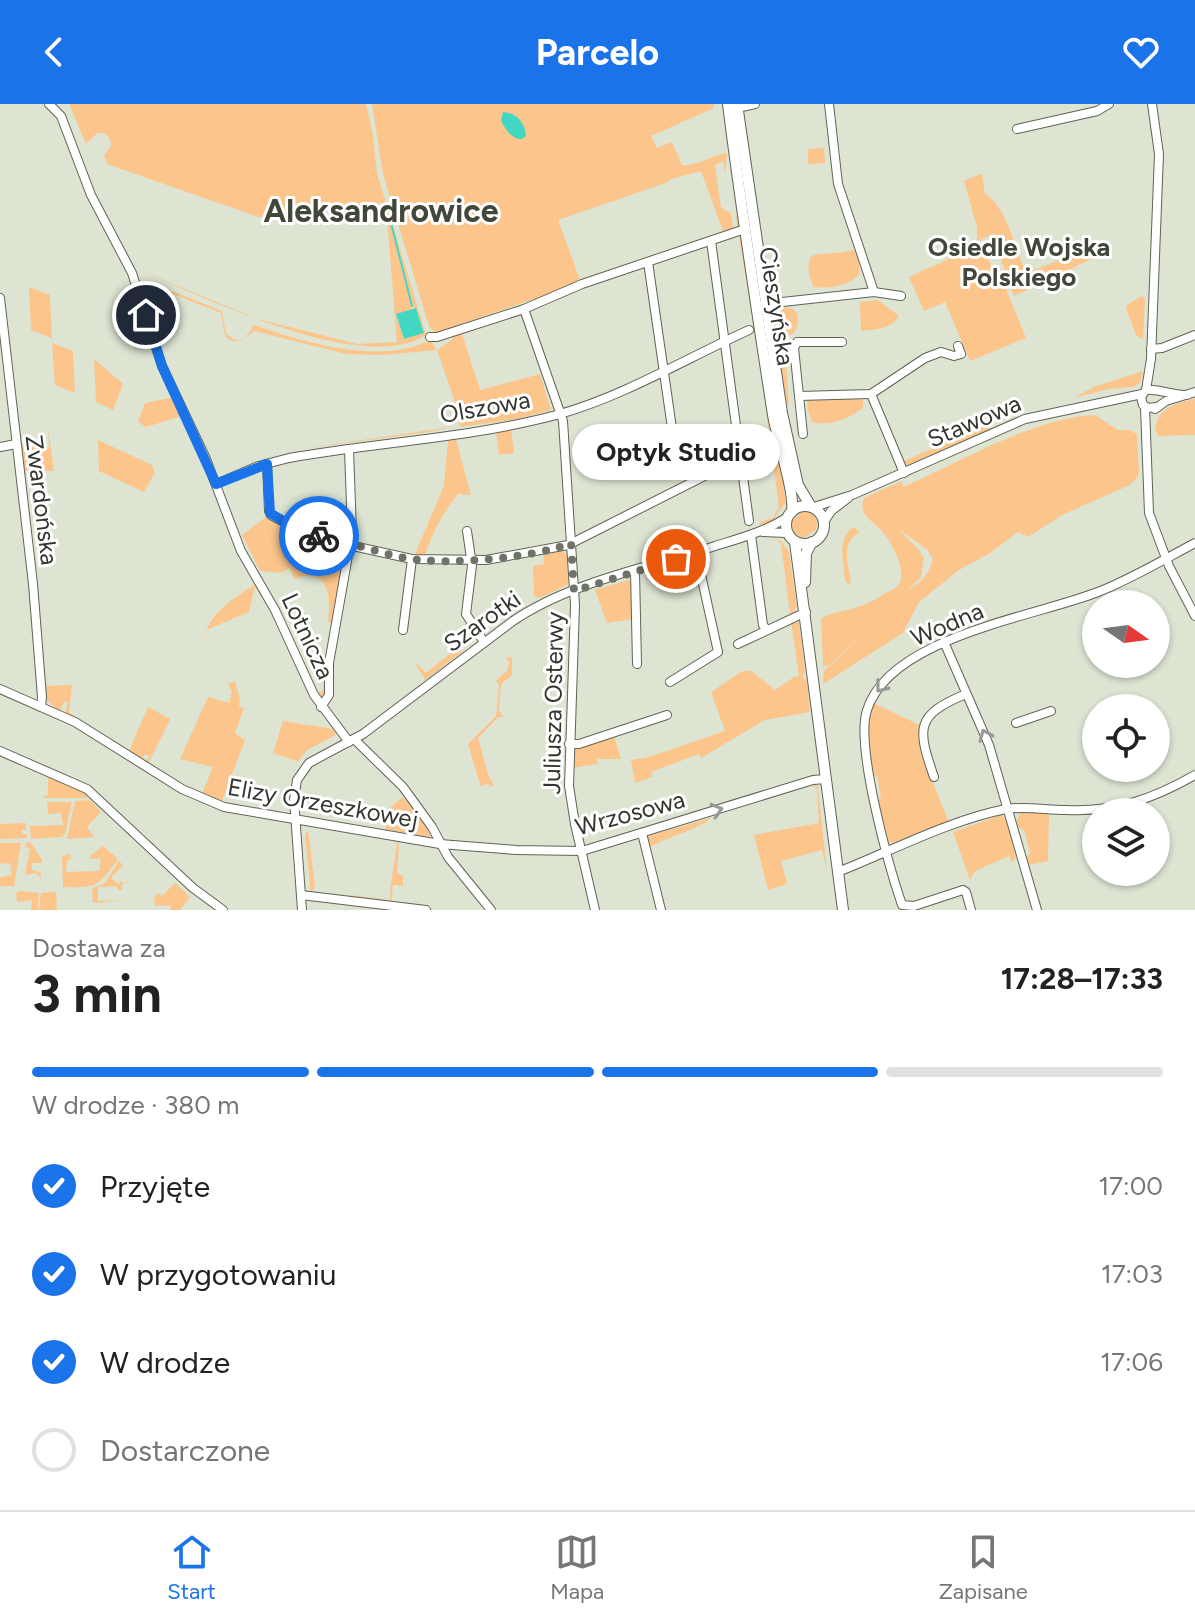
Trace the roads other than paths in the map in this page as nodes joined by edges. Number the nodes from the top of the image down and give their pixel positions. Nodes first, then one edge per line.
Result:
1 (49, 104) edge
2 (755, 104) edge
3 (829, 104) edge
4 (1109, 104) edge
5 (1152, 104) edge
6 (734, 105) edge
7 (1017, 129) dead end
8 (739, 231) dead end
9 (711, 241) junction
10 (648, 262) junction
11 (874, 292) junction
12 (901, 296) dead end
13 (0, 298) edge
14 (764, 304) junction
15 (524, 309) junction
16 (749, 330) dead end
17 (1195, 335) edge
18 (430, 337) dead end
19 (724, 341) junction
20 (842, 342) dead end
21 (958, 346) dead end
22 (1151, 349) junction
23 (1151, 359) junction
24 (664, 371) junction
25 (1158, 391) junction
26 (1144, 392) junction
27 (871, 394) junction
28 (1191, 394) edge
29 (799, 396) junction
30 (1117, 400) junction
31 (1158, 405) junction
32 (1144, 406) junction
33 (561, 414) junction
34 (1147, 432) junction
35 (803, 434) dead end
36 (673, 435) dead end
37 (16, 444) junction
38 (0, 447) edge
39 (762, 447) dead end
40 (349, 449) junction
41 (741, 457) junction
42 (267, 464) junction
43 (904, 473) junction
44 (216, 484) junction
45 (852, 495) junction
46 (812, 506) junction
47 (791, 514) junction
48 (749, 521) dead end
49 (824, 522) junction
50 (467, 531) dead end
51 (786, 533) junction
52 (754, 534) junction
53 (795, 542) junction
54 (812, 542) junction
55 (571, 543) junction
56 (1195, 543) edge
57 (350, 544) junction
58 (696, 552) junction
59 (1166, 558) junction
60 (412, 559) junction
61 (472, 560) junction
62 (635, 571) junction
63 (574, 591) junction
64 (806, 612) junction
65 (1195, 616) edge
66 (766, 629) junction
67 (403, 630) dead end
68 (484, 642) junction
69 (944, 642) junction
70 (738, 644) dead end
71 (637, 664) dead end
72 (670, 682) dead end
73 (0, 689) edge
74 (966, 694) junction
75 (41, 707) junction
76 (321, 707) junction
77 (1051, 711) dead end
78 (667, 715) dead end
79 (1016, 723) dead end
80 (352, 741) junction
81 (569, 744) junction
82 (0, 751) edge
83 (1195, 775) edge
84 (934, 777) dead end
85 (826, 779) junction
86 (1009, 809) junction
87 (295, 821) junction
88 (642, 833) junction
89 (440, 844) junction
90 (582, 851) junction
91 (885, 853) junction
92 (838, 872) junction
93 (301, 895) junction
94 (223, 910) edge
95 (302, 910) edge
96 (426, 910) edge
97 (491, 910) edge
98 (595, 910) edge
99 (661, 910) edge
100 (843, 910) edge
101 (971, 910) edge
102 (1037, 910) edge

1 - 44 street, Lotnicza
2 - 6 street
3 - 11 street
4 - 7 street
5 - 22 street
6 - 14 main road, Cieszyńska
6 - 47 main road, Cieszyńska
8 - 9 street
9 - 10 street
9 - 19 street
10 - 15 street
10 - 24 street
11 - 12 street
11 - 14 street
13 - 37 street, Zwardońska
14 - 46 main road, Cieszyńska
15 - 18 street
15 - 33 street, Juliusza Osterwy
16 - 19 street, Olszowa
17 - 22 street
19 - 24 street, Olszowa
19 - 41 street
20 - 29 street
21 - 27 street
22 - 23 street
23 - 25 street
23 - 26 street
24 - 33 street, Olszowa
24 - 36 street
25 - 26 street, Stawowa
25 - 28 street, Stawowa
25 - 31 street
26 - 30 street, Stawowa
26 - 32 street
27 - 29 street
27 - 43 street
28 - 31 street, Stawowa
29 - 35 street
30 - 32 street, Stawowa
30 - 43 street, Stawowa
31 - 32 street, Stawowa
31 - 34 street
32 - 34 street
33 - 40 street, Olszowa
33 - 55 street, Juliusza Osterwy
34 - 59 street
37 - 38 street
37 - 75 street, Zwardońska
39 - 41 street
40 - 42 street, Olszowa
40 - 57 street
41 - 48 street
41 - 55 street
42 - 44 street, Olszowa
42 - 57 street
43 - 45 street, Stawowa
44 - 76 street, Lotnicza
45 - 46 street, Stawowa
45 - 49 street, Stawowa
46 - 47 main road
46 - 49 main road
47 - 51 main road
47 - 52 street, Szarotki
49 - 54 main road
50 - 61 street
51 - 52 street, Szarotki
51 - 53 main road
52 - 58 street, Szarotki
52 - 66 street
53 - 54 main road
53 - 64 main road
54 - 64 main road
55 - 61 street
55 - 63 street, Juliusza Osterwy
56 - 59 street, Wodna
57 - 60 street
57 - 76 street
58 - 62 street, Szarotki
58 - 72 street
59 - 65 street
59 - 69 street, Wodna
60 - 61 street
60 - 67 street
61 - 68 street
62 - 63 street, Szarotki
62 - 71 street
63 - 68 street, Szarotki
63 - 81 street, Juliusza Osterwy
64 - 66 street
64 - 85 main road
66 - 70 street
68 - 80 street, Szarotki
69 - 74 street
69 -> 91 street, Wodna
73 - 75 street, Elizy Orzeszkowej
74 - 84 street
86 -> 74 street
75 - 87 street, Elizy Orzeszkowej
76 - 80 street, Lotnicza
77 - 79 street
78 - 81 street
80 - 87 street, Szarotki
80 - 89 street, Lotnicza
81 - 90 street, Juliusza Osterwy
82 - 94 street
83 - 86 street
88 -> 85 street, Wrzosowa
85 - 92 main road
86 - 91 street
86 - 102 street
87 - 89 street, Elizy Orzeszkowej
87 - 93 street
88 - 90 street, Wrzosowa
88 - 99 street
89 - 90 street, Wrzosowa
89 - 97 street, Elizy Orzeszkowej
90 - 98 street, Juliusza Osterwy
91 - 92 street
91 - 101 street, Wodna
92 - 100 main road
93 - 95 street
93 - 96 street

